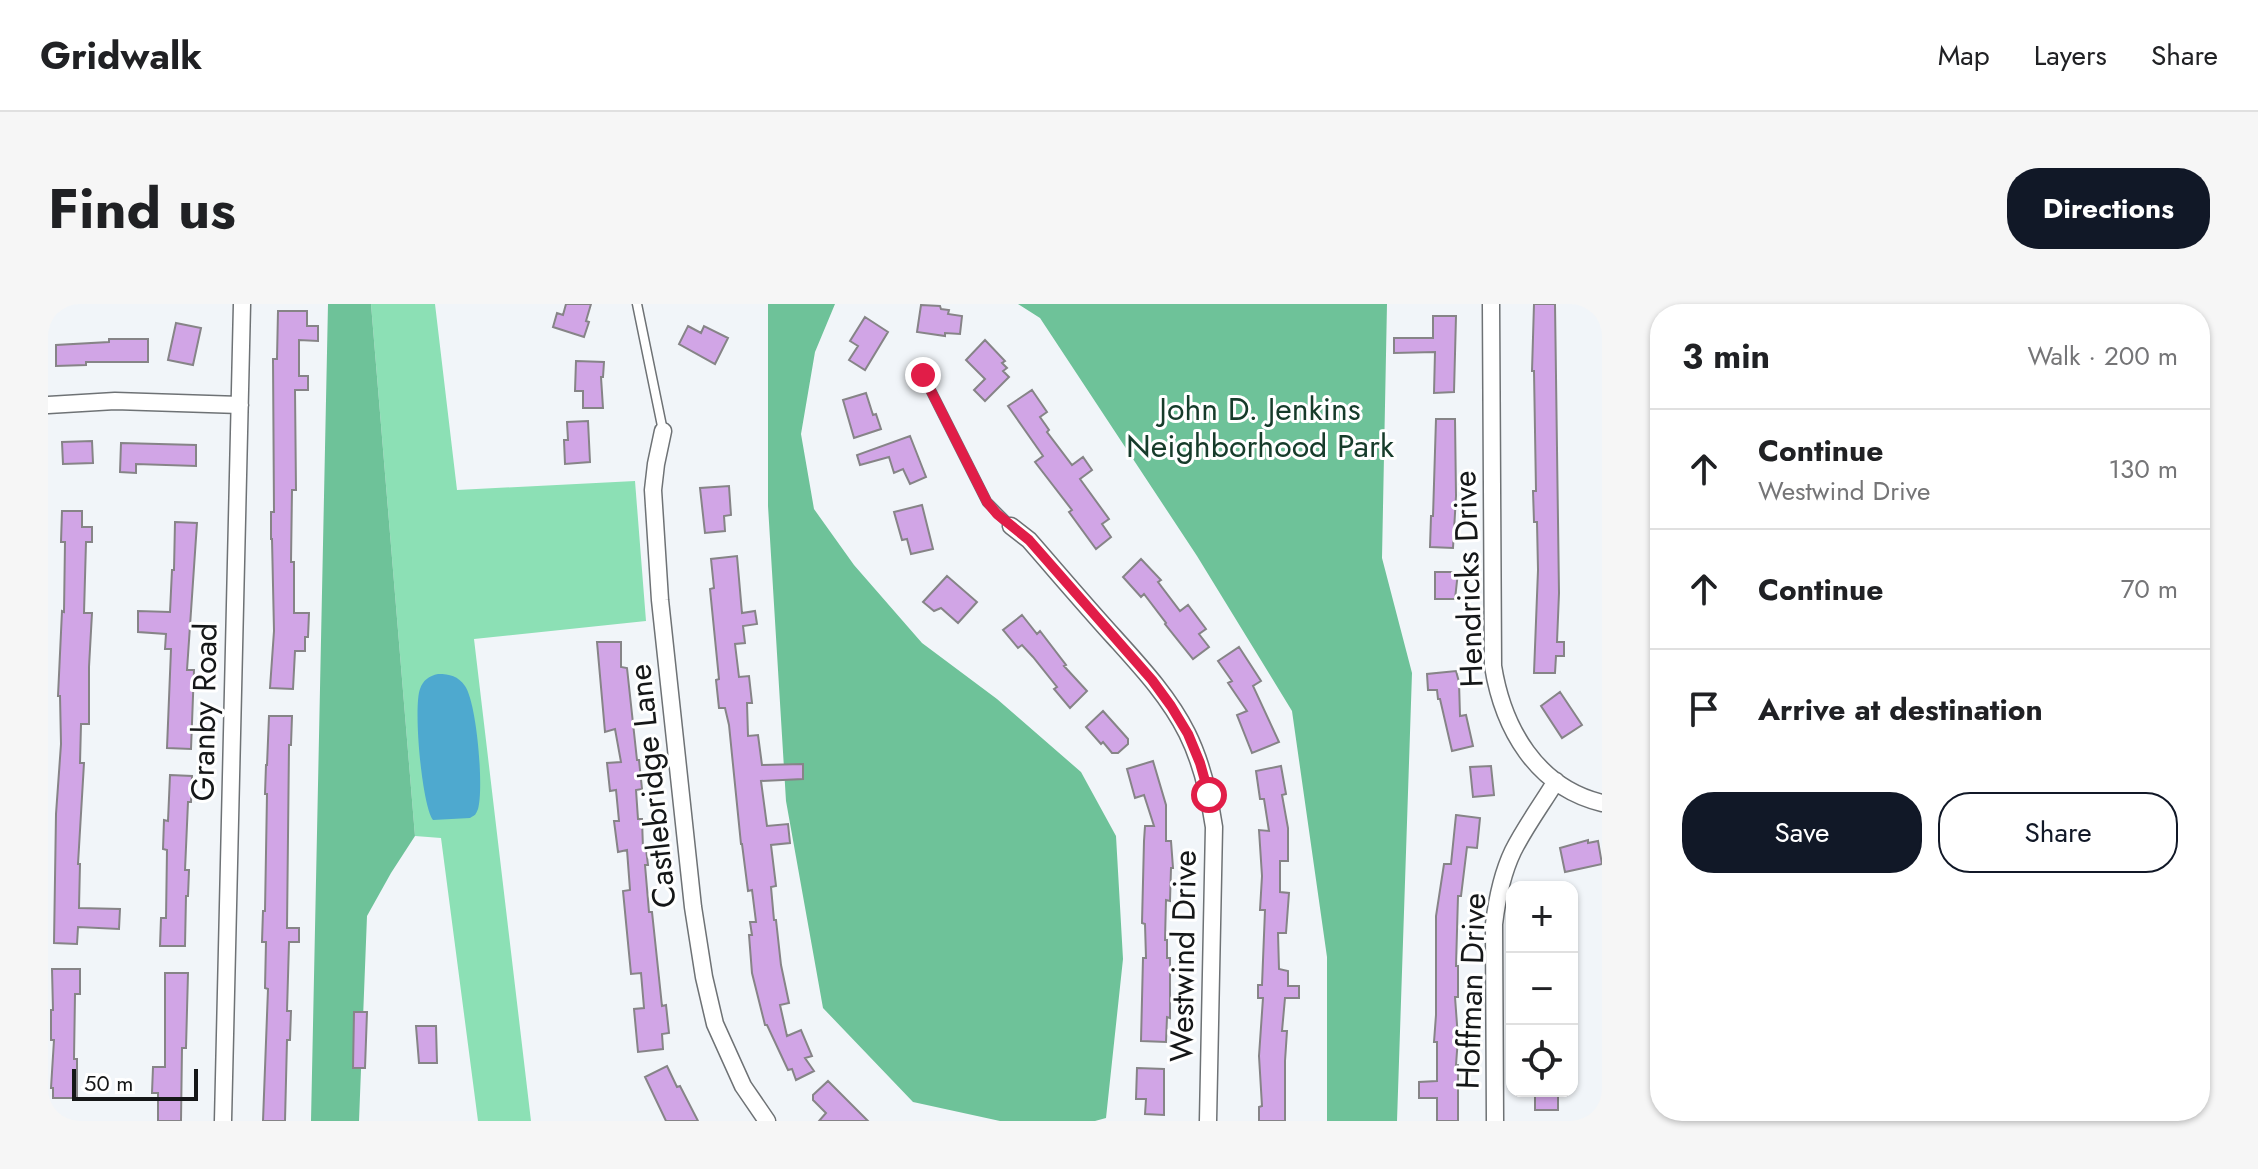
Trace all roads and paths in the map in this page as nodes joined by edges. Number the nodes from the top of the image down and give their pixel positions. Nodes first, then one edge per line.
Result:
1 (242, 304) edge
2 (637, 304) edge
3 (1491, 304) edge
4 (923, 375) dead end
5 (48, 405) edge
6 (240, 405) junction
7 (663, 431) joint
8 (1011, 526) joint
9 (1556, 781) junction
10 (1602, 803) edge
11 (223, 1121) edge
12 (767, 1121) edge
13 (1208, 1121) edge
14 (1495, 1121) edge

1 - 6 street, Granby Road
2 - 7 lane
3 - 9 street, Hendricks Drive
4 - 8 lane
5 - 6 street
6 - 11 street, Granby Road
7 - 12 street, Castlebridge Lane
8 - 13 street, Westwind Drive
9 - 10 street, Hendricks Drive
9 - 14 street, Hoffman Drive

